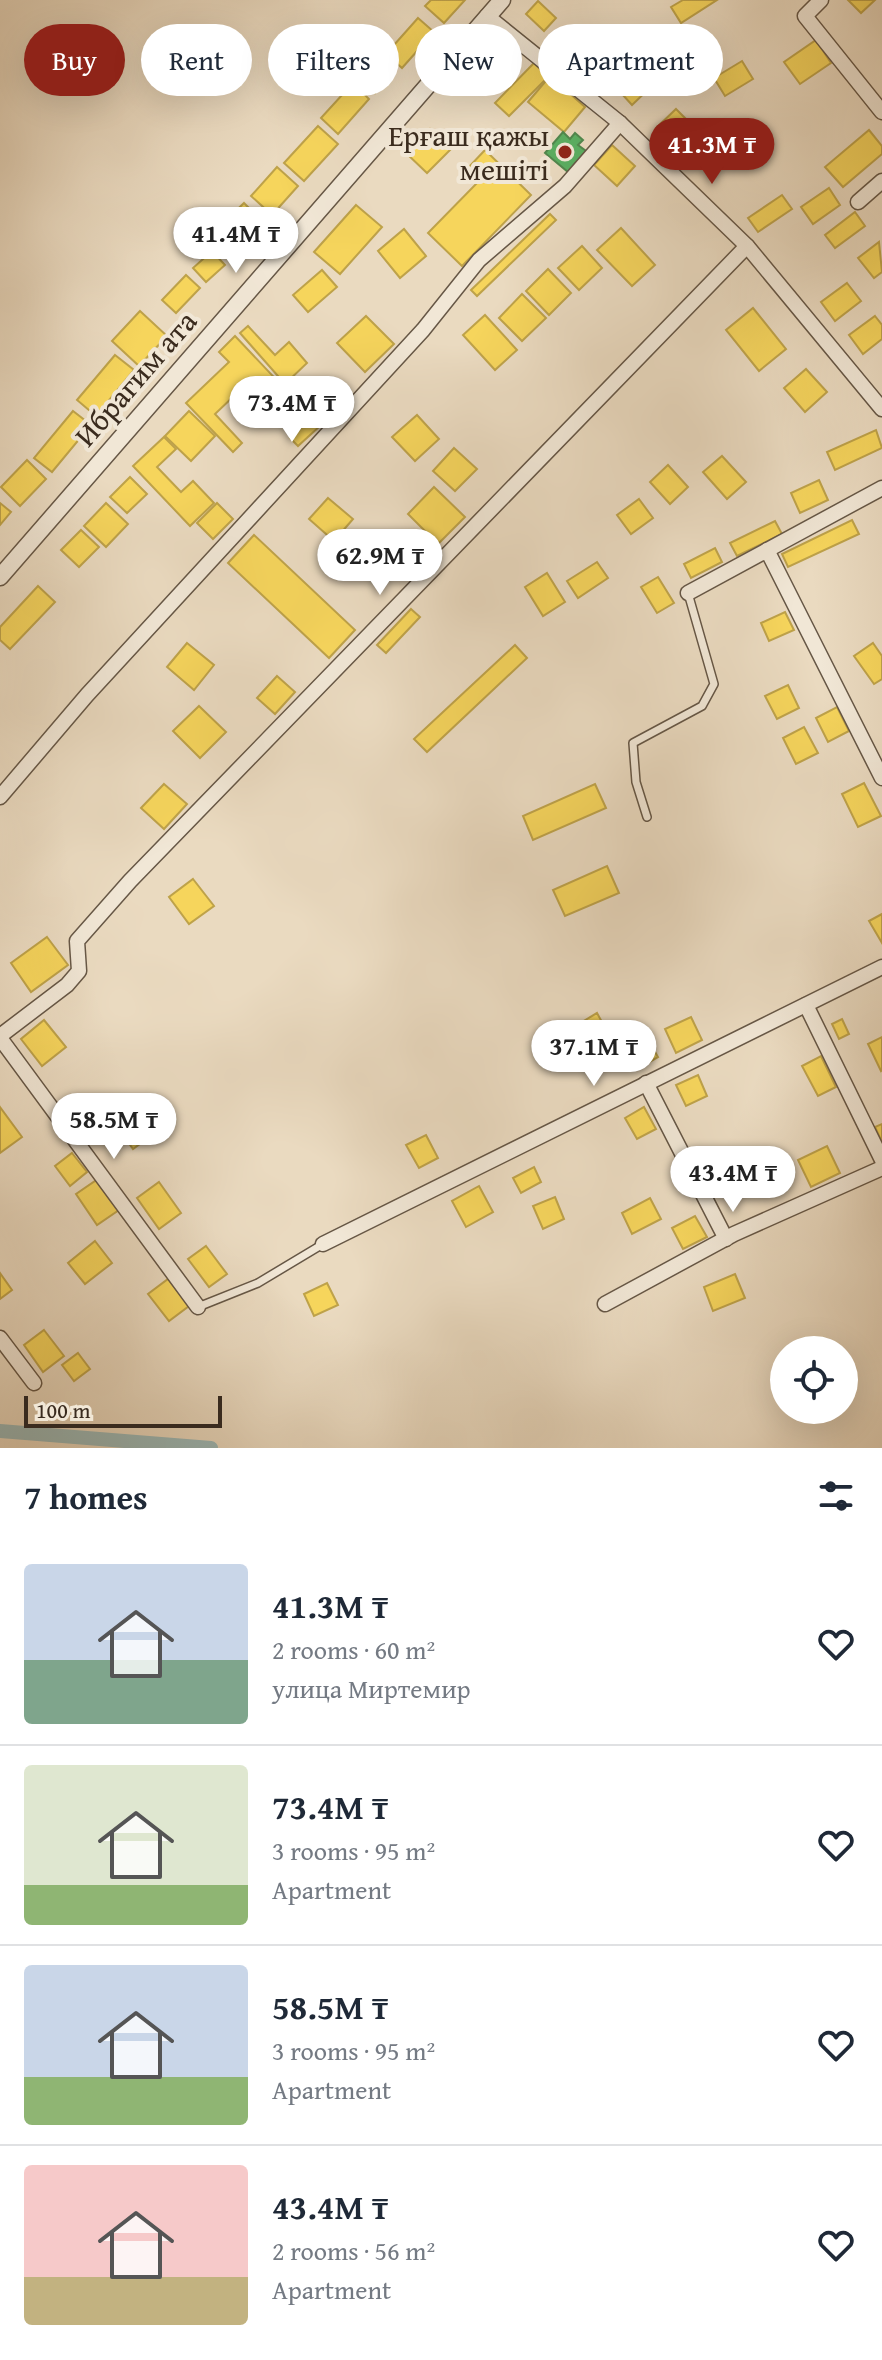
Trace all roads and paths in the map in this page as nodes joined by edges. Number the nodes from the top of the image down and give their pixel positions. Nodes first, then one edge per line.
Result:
1 (502, 0) edge
2 (821, 0) edge
3 (487, 16) junction
4 (882, 112) edge
5 (620, 123) junction
6 (882, 181) edge
7 (858, 202) dead end
8 (747, 246) junction
9 (882, 409) edge
10 (882, 488) edge
11 (767, 550) junction
12 (0, 577) edge
13 (688, 593) joint
14 (882, 778) edge
15 (0, 797) edge
16 (647, 817) dead end
17 (882, 967) edge
18 (806, 1005) junction
19 (0, 1037) edge
20 (646, 1083) junction
21 (882, 1160) edge
22 (882, 1168) edge
23 (726, 1239) junction
24 (323, 1244) joint
25 (605, 1304) dead end
26 (198, 1307) joint
27 (0, 1338) edge
28 (34, 1383) dead end

1 - 3 street, Ибрагим ата
2 - 4 street
3 - 5 street
3 - 12 street, Ибрагим ата
5 - 8 street
5 - 15 street
6 - 7 street
8 - 9 street
8 - 19 street
10 - 11 street
11 - 13 street
11 - 14 street
13 - 16 lane
17 - 18 street
18 - 20 street
18 - 21 street
19 - 26 street
20 - 23 street
20 - 24 street
22 - 23 street
23 - 25 street
24 - 26 lane
27 - 28 street

